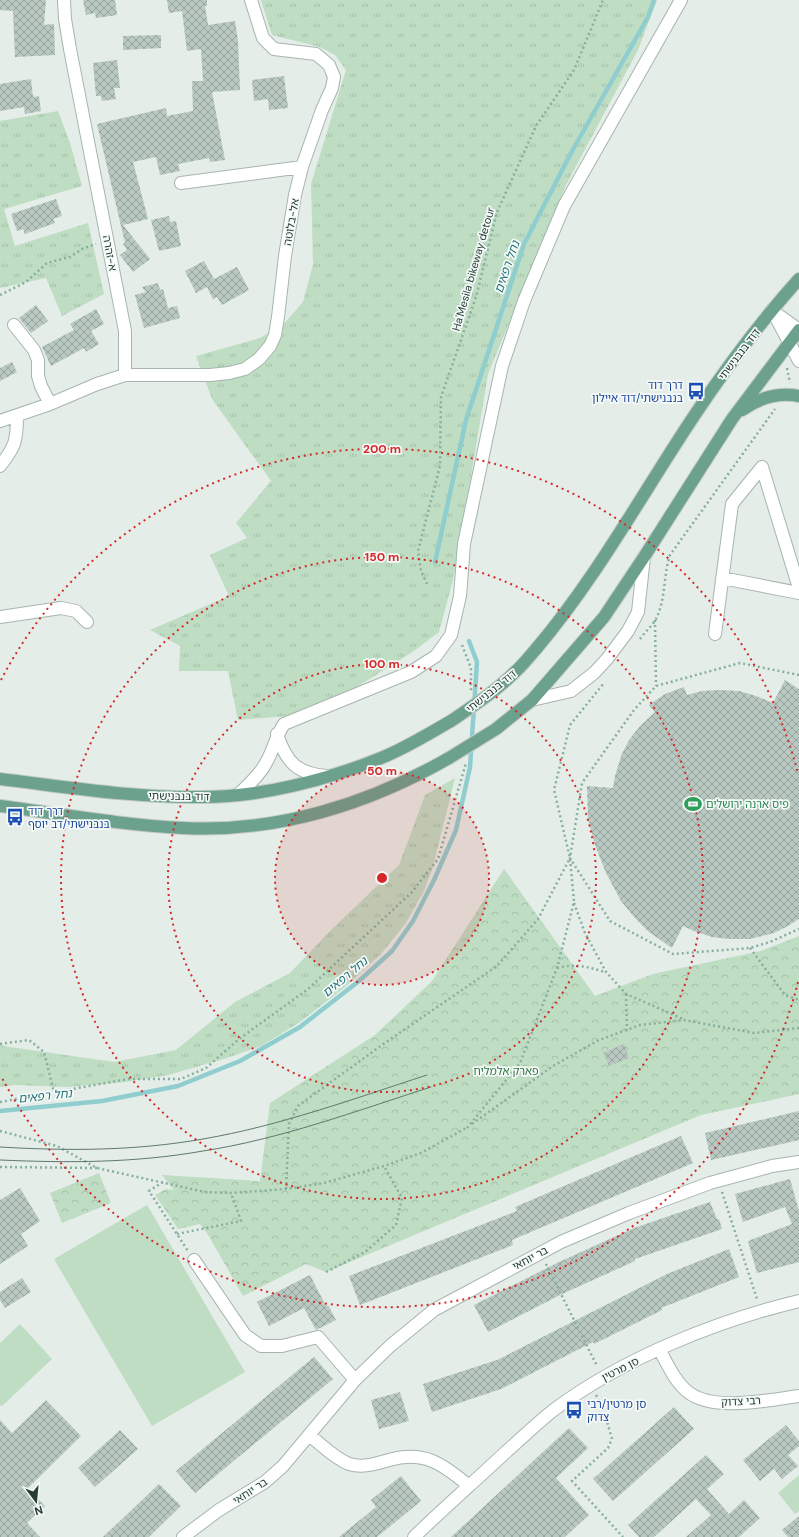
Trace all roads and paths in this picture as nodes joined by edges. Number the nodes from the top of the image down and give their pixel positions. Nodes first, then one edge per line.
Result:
1 (64, 0) edge
2 (251, 0) edge
3 (603, 0) edge
4 (681, 0) edge
5 (302, 168) junction
6 (181, 183) dead end
7 (107, 240) junction
8 (799, 279) edge
9 (0, 295) edge
10 (772, 310) junction
11 (14, 325) dead end
12 (799, 330) edge
13 (788, 342) junction
14 (798, 358) edge
15 (125, 375) junction
16 (795, 395) edge
17 (50, 404) junction
18 (16, 416) junction
19 (732, 419) junction
20 (0, 421) edge
21 (0, 466) edge
22 (644, 557) junction
23 (722, 578) junction
24 (427, 584) dead end
25 (799, 588) edge
26 (799, 593) edge
27 (0, 617) edge
28 (655, 620) junction
29 (87, 622) dead end
30 (715, 634) dead end
31 (462, 644) dead end
32 (635, 644) dead end
33 (799, 675) edge
34 (605, 682) dead end
35 (656, 686) junction
36 (470, 698) dead end
37 (532, 700) junction
38 (277, 734) junction
39 (467, 758) dead end
40 (327, 776) junction
41 (0, 779) edge
42 (239, 794) junction
43 (0, 806) edge
44 (570, 858) junction
45 (574, 902) junction
46 (799, 929) edge
47 (750, 948) junction
48 (557, 968) junction
49 (606, 972) junction
50 (626, 994) junction
51 (799, 1000) edge
52 (684, 1020) junction
53 (799, 1028) edge
54 (627, 1030) junction
55 (0, 1044) edge
56 (54, 1092) junction
57 (0, 1102) edge
58 (467, 1128) junction
59 (0, 1131) edge
60 (799, 1162) edge
61 (384, 1166) junction
62 (0, 1168) edge
63 (97, 1168) junction
64 (718, 1181) junction
65 (163, 1182) junction
66 (286, 1189) junction
67 (231, 1193) junction
68 (177, 1234) junction
69 (540, 1253) junction
70 (194, 1260) joint
71 (326, 1272) dead end
72 (799, 1301) edge
73 (761, 1311) junction
74 (659, 1349) junction
75 (603, 1378) junction
76 (355, 1380) junction
77 (591, 1384) junction
78 (799, 1396) edge
79 (310, 1435) junction
80 (469, 1486) junction
81 (183, 1537) edge
82 (414, 1537) edge
83 (623, 1537) edge

1 - 7 street, א-זהרה
2 - 5 street, אל-בלוטה
3 - 24 path, Ha'Mesila bikeway detour
4 - 38 street
5 - 6 street
5 - 15 street, אל-בלוטה
7 - 9 path
7 - 15 street, א-זהרה
8 - 10 main road, דוד בנבנישתי
10 - 12 street
10 - 13 street
10 - 40 main road, דוד בנבנישתי, bridge
11 - 17 street
12 - 13 main road
13 - 14 street
13 - 19 main road
14 - 16 path
15 - 17 street
16 - 19 main road
16 - 28 path
17 - 18 street
18 - 20 street
18 - 21 street
19 - 22 main road
22 - 37 main road
22 - 37 street
23 - 25 street
23 - 26 street
23 - 30 street
27 - 29 street
28 - 32 path
28 - 35 path
31 - 36 path
33 - 35 path
34 - 44 path
35 - 44 path
37 - 43 main road, bridge
38 - 40 street
38 - 42 street
39 - 56 path
40 - 42 main road, דוד בנבנישתי
41 - 42 main road, דוד בנבנישתי
44 - 45 path
44 - 47 path
44 - 66 path
45 - 48 path
45 - 49 path
46 - 47 path
47 - 51 path
48 - 49 path
48 - 58 path
49 - 50 path
50 - 52 path
50 - 54 path
52 - 53 path
52 - 54 path
54 - 58 path
55 - 56 path
56 - 57 path
58 - 61 path
59 - 63 path
60 - 64 street, בר יוחאי
61 - 66 path
61 - 71 path
62 - 63 path
63 - 65 path
64 - 69 street, בר יוחאי
64 - 73 path
65 - 67 path
65 - 68 path
66 - 67 path
67 - 68 path
68 - 70 path
69 - 75 path
69 - 76 street, בר יוחאי
70 - 76 street
72 - 73 street, סן מרטין
73 - 74 street, סן מרטין
74 - 75 street, סן מרטין
74 - 78 street, רבי צדוק
75 - 77 street, סן מרטין
76 - 79 street, בר יוחאי
77 - 80 street, סן מרטין
77 - 83 path
79 - 80 street
79 - 81 street, בר יוחאי
80 - 82 street, סן מרטין

